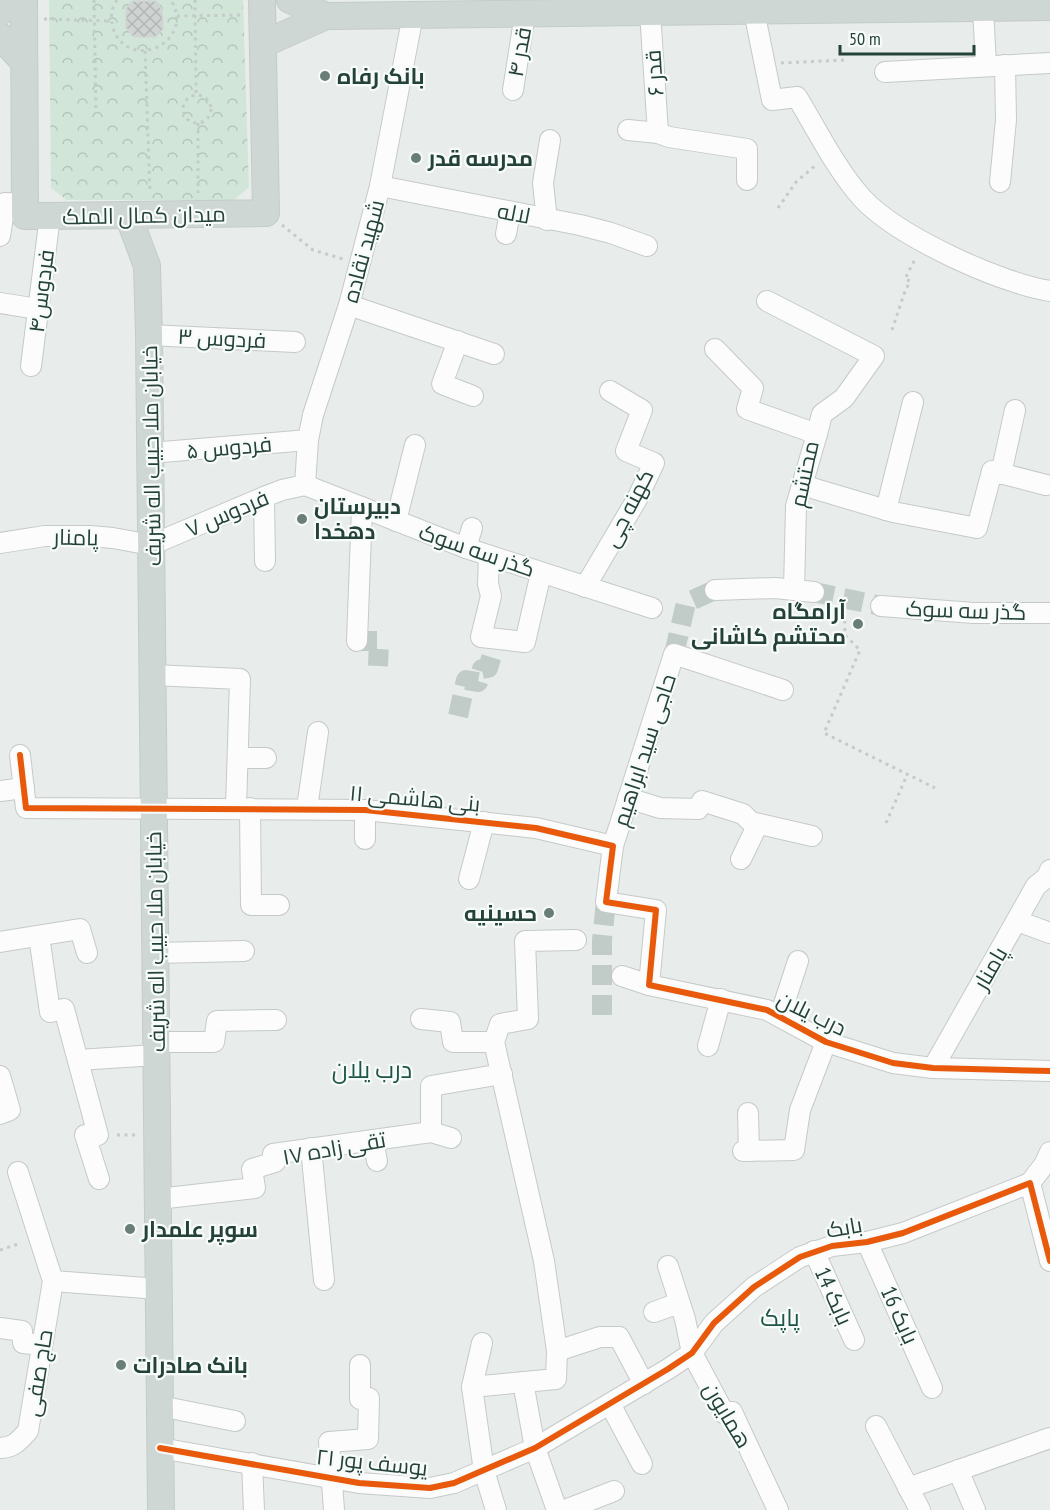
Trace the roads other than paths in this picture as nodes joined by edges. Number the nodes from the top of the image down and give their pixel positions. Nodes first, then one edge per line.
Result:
1 (290, 0) edge
2 (991, 5) edge
3 (728, 6) edge
4 (262, 7) edge
5 (497, 7) edge
6 (1050, 7) edge
7 (15, 8) edge
8 (375, 8) edge
9 (754, 11) junction
10 (650, 12) junction
11 (525, 14) junction
12 (413, 15) junction
13 (326, 16) junction
14 (0, 36) edge
15 (263, 44) junction
16 (24, 62) junction
17 (1050, 63) edge
18 (996, 66) junction
19 (885, 72) dead end
20 (513, 90) dead end
21 (628, 130) dead end
22 (658, 133) junction
23 (550, 140) dead end
24 (747, 180) dead end
25 (1000, 182) dead end
26 (380, 186) junction
27 (25, 204) junction
28 (510, 212) junction
29 (147, 214) junction
30 (50, 216) junction
31 (548, 220) junction
32 (506, 234) dead end
33 (0, 236) edge
34 (647, 246) dead end
35 (147, 266) junction
36 (1050, 291) edge
37 (767, 301) dead end
38 (0, 303) edge
39 (349, 305) junction
40 (38, 309) junction
41 (149, 335) junction
42 (458, 341) junction
43 (295, 342) dead end
44 (716, 349) dead end
45 (494, 354) dead end
46 (31, 366) dead end
47 (610, 391) dead end
48 (473, 396) dead end
49 (913, 402) dead end
50 (1016, 410) dead end
51 (818, 434) junction
52 (308, 440) junction
53 (415, 445) dead end
54 (150, 453) junction
55 (1001, 474) junction
56 (305, 485) junction
57 (802, 485) junction
58 (1046, 485) dead end
59 (264, 497) junction
60 (362, 507) junction
61 (886, 510) junction
62 (396, 521) junction
63 (472, 528) dead end
64 (0, 543) edge
65 (152, 545) junction
66 (466, 548) junction
67 (489, 556) junction
68 (265, 561) dead end
69 (541, 573) junction
70 (585, 587) junction
71 (716, 590) tunnel mouth
72 (794, 590) junction
73 (814, 592) tunnel mouth
74 (881, 606) tunnel mouth
75 (652, 608) dead end
76 (1050, 613) edge
77 (357, 640) dead end
78 (153, 675) junction
79 (783, 690) dead end
80 (318, 732) dead end
81 (21, 755) dead end
82 (238, 758) junction
83 (266, 758) dead end
84 (24, 788) junction
85 (0, 791) edge
86 (628, 798) junction
87 (154, 807) junction
88 (243, 808) junction
89 (307, 808) junction
90 (365, 810) junction
91 (484, 822) junction
92 (758, 824) junction
93 (812, 836) dead end
94 (365, 839) dead end
95 (613, 846) junction
96 (741, 859) dead end
97 (1050, 870) edge
98 (469, 879) dead end
99 (279, 905) dead end
100 (1017, 921) junction
101 (1050, 933) edge
102 (39, 936) junction
103 (576, 940) dead end
104 (0, 942) edge
105 (244, 951) dead end
106 (87, 953) dead end
107 (155, 953) junction
108 (798, 961) dead end
109 (622, 976) dead end
110 (649, 985) junction
111 (721, 999) junction
112 (780, 1016) junction
113 (421, 1019) dead end
114 (276, 1020) dead end
115 (826, 1041) junction
116 (495, 1042) junction
117 (708, 1047) dead end
118 (156, 1049) junction
119 (78, 1060) junction
120 (933, 1068) junction
121 (1050, 1071) edge
122 (502, 1074) junction
123 (0, 1076) edge
124 (748, 1113) dead end
125 (0, 1114) edge
126 (431, 1132) junction
127 (451, 1138) dead end
128 (374, 1140) junction
129 (311, 1148) junction
130 (1050, 1152) edge
131 (377, 1161) dead end
132 (18, 1172) dead end
133 (99, 1179) dead end
134 (1030, 1183) junction
135 (158, 1199) junction
136 (867, 1242) junction
137 (814, 1251) junction
138 (1050, 1261) edge
139 (668, 1266) dead end
140 (324, 1280) dead end
141 (53, 1281) junction
142 (159, 1289) junction
143 (679, 1303) junction
144 (654, 1312) dead end
145 (0, 1328) edge
146 (854, 1340) dead end
147 (482, 1343) dead end
148 (42, 1345) junction
149 (558, 1351) junction
150 (692, 1353) junction
151 (360, 1365) dead end
152 (523, 1382) junction
153 (644, 1384) junction
154 (472, 1387) junction
155 (933, 1388) dead end
156 (610, 1404) junction
157 (160, 1406) junction
158 (235, 1421) dead end
159 (876, 1426) dead end
160 (1050, 1438) edge
161 (0, 1448) edge
162 (160, 1448) junction
163 (535, 1448) junction
164 (252, 1463) junction
165 (642, 1464) dead end
166 (958, 1470) junction
167 (484, 1471) junction
168 (330, 1478) junction
169 (908, 1488) junction
170 (614, 1491) dead end
171 (161, 1510) edge
172 (254, 1510) edge
173 (334, 1510) edge
174 (496, 1510) edge
175 (557, 1510) edge
176 (565, 1510) edge
177 (778, 1510) edge
178 (920, 1510) edge
179 (975, 1510) edge

1 - 13 main road
2 - 6 main road
2 - 9 main road
2 - 18 street
3 - 9 main road
3 - 10 main road
4 - 15 main road
5 - 11 main road
5 - 12 main road
7 - 16 main road
8 - 12 main road
8 - 13 main road
9 - 36 street
10 - 11 main road
10 - 22 street, قدر ۶
11 - 20 street, قدر ۴
12 - 26 street, شهید نقاده
13 - 15 main road
14 - 16 main road
15 - 29 main road, میدان کمال الملک
16 - 27 main road
17 - 18 street
18 - 19 street
18 - 25 street
21 - 22 street
22 - 24 street
23 - 31 street
26 - 28 street, لاله
26 - 39 street, شهید نقاده
27 - 30 main road, میدان کمال الملک
27 - 33 street
28 - 31 street, لاله
28 - 32 street
29 - 30 main road, میدان کمال الملک
29 - 35 main road, خیابان ملا حبیب اله شریف
29 - 35 main road, خیابان ملا حبیب اله شریف
30 - 40 street, فردوس۴
31 - 34 street, لاله
35 - 41 main road, خیابان ملا حبیب اله شریف
37 - 51 street
38 - 40 street
39 - 42 street
39 - 52 street, شهید نقاده
40 - 46 street, فردوس۴
41 - 43 street, فردوس ۳
41 - 54 main road, خیابان ملا حبیب اله شریف
42 - 45 street
42 - 48 street
44 - 51 street, محتشم
47 - 70 street, کهنه چی
49 - 61 street
50 - 55 street
51 - 57 street, محتشم
52 - 54 street, فردوس ۵
52 - 56 street, شهید نقاده
53 - 62 street
54 - 65 main road, خیابان ملا حبیب اله شریف
55 - 58 street
55 - 61 street
56 - 59 street, فردوس ۷
56 - 60 street, گذر سه سوک
57 - 61 street
57 - 72 street, محتشم
59 - 65 street, فردوس ۷
59 - 68 street
60 - 62 street, گذر سه سوک
60 - 77 street
62 - 66 street, گذر سه سوک
63 - 66 street
64 - 65 street, پامنار
65 - 78 main road, خیابان ملا حبیب اله شریف
66 - 67 street, گذر سه سوک
67 - 69 street, گذر سه سوک
67 - 69 street
69 - 70 street, گذر سه سوک
70 - 75 street, گذر سه سوک
71 - 72 street
72 - 73 street
74 - 76 street, گذر سه سوک
78 - 82 street
78 - 87 main road, خیابان ملا حبیب اله شریف
79 - 86 street, حاجی سید ابراهیم
80 - 89 street
81 - 84 street
82 - 83 street
82 - 88 street
84 - 85 street
84 - 87 street, بنی هاشمی ۱۱
86 - 92 street
86 - 95 street, حاجی سید ابراهیم
87 - 88 street, بنی هاشمی ۱۱
87 - 107 main road, خیابان ملا حبیب اله شریف
88 - 89 street, بنی هاشمی ۱۱
88 - 99 street
89 - 90 street, بنی هاشمی ۱۱
90 - 91 street, بنی هاشمی ۱۱
90 - 94 street
91 - 95 street, بنی هاشمی ۱۱
91 - 98 street
92 - 93 street
92 - 96 street
95 - 110 street
97 - 100 street, پامنار
100 - 101 street
100 - 120 street, پامنار
102 - 104 street
102 - 106 street
102 - 119 street
103 - 116 street
105 - 107 street
107 - 118 main road, خیابان ملا حبیب اله شریف
108 - 112 street
109 - 110 street, درب یلان
110 - 111 street, درب یلان
111 - 112 street, درب یلان
111 - 117 street
112 - 115 street, درب یلان
113 - 116 street
114 - 118 street
115 - 120 street, درب یلان
115 - 124 street
116 - 122 street
118 - 119 street
118 - 135 main road, خیابان ملا حبیب اله شریف
119 - 133 street
120 - 121 street, درب یلان
122 - 126 street
122 - 149 street
123 - 125 street
126 - 127 street
126 - 128 street, تقی زاده ۱۷
128 - 129 street, تقی زاده ۱۷
128 - 131 street
129 - 135 street, تقی زاده ۱۷
129 - 140 street
130 - 134 street
132 - 141 street
134 - 136 street, بابک
134 - 138 street
135 - 142 main road, خیابان ملا حبیب اله شریف
136 - 137 street, بابک
136 - 155 street, بابک 16
137 - 146 street, بابک 14
137 - 150 street, بابک
139 - 143 street
141 - 142 street
141 - 148 street, حاج صفی
142 - 157 main road, خیابان ملا حبیب اله شریف
143 - 144 street
143 - 150 street
145 - 148 street
147 - 154 street
148 - 161 street, حاج صفی
149 - 152 street
149 - 153 street
150 - 153 street, یوسف پور ۲۱
150 - 177 street, همایون
151 - 168 street
152 - 154 street
152 - 163 street
153 - 156 street, یوسف پور ۲۱
154 - 167 street
156 - 163 street, یوسف پور ۲۱
156 - 165 street
157 - 158 street
157 - 162 main road, خیابان ملا حبیب اله شریف
159 - 169 street
160 - 166 street
162 - 164 street, یوسف پور ۲۱
162 - 171 main road, خیابان ملا حبیب اله شریف
163 - 167 street, یوسف پور ۲۱
163 - 175 street
164 - 168 street, یوسف پور ۲۱
164 - 172 street
166 - 169 street
166 - 179 street
167 - 168 street, یوسف پور ۲۱
167 - 174 street
168 - 173 street
169 - 178 street
170 - 176 street

